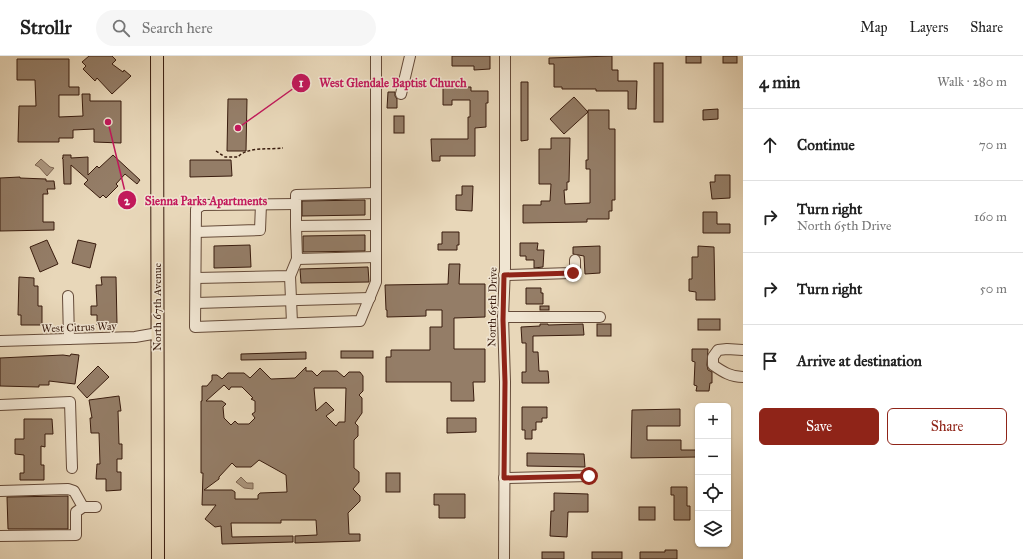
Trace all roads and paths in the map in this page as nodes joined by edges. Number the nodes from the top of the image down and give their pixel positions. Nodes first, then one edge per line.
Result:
1 (157, 56) edge
2 (376, 56) edge
3 (410, 56) edge
4 (505, 56) edge
5 (401, 94) dead end
6 (283, 148) dead end
7 (216, 151) dead end
8 (376, 193) junction
9 (261, 204) junction
10 (296, 204) junction
11 (376, 225) junction
12 (296, 226) junction
13 (196, 232) junction
14 (376, 257) junction
15 (297, 259) junction
16 (575, 260) dead end
17 (504, 275) junction
18 (290, 276) junction
19 (196, 278) junction
20 (68, 296) dead end
21 (370, 298) junction
22 (291, 300) junction
23 (196, 303) junction
24 (503, 317) junction
25 (600, 317) dead end
26 (292, 323) junction
27 (158, 333) junction
28 (69, 339) junction
29 (0, 341) edge
30 (743, 350) edge
31 (743, 377) edge
32 (0, 404) edge
33 (72, 468) dead end
34 (589, 476) dead end
35 (504, 478) junction
36 (0, 491) edge
37 (83, 507) junction
38 (96, 507) dead end
39 (0, 536) edge
40 (158, 559) edge
41 (504, 559) edge

1 - 27 main road, North 67th Avenue
2 - 8 street
3 - 5 street
4 - 17 street, North 65th Drive
6 - 7 path
8 - 10 street
8 - 11 street
9 - 10 street
9 - 13 street
9 - 13 street
10 - 12 street
11 - 12 street
11 - 14 street
12 - 15 street
13 - 19 street
14 - 15 street
14 - 21 street
15 - 18 street
16 - 17 street
17 - 24 street, North 65th Drive
18 - 19 street
18 - 22 street
19 - 23 street
20 - 28 street
21 - 22 street
21 - 26 street
22 - 23 street
22 - 26 street
23 - 26 street
24 - 25 street
24 - 35 street, North 65th Drive
27 - 28 street, West Citrus Way
27 - 40 main road, North 67th Avenue
28 - 29 street, West Citrus Way
30 - 31 street
32 - 33 street
34 - 35 street
35 - 41 street, North 65th Drive
36 - 37 street
37 - 38 street
37 - 39 street

